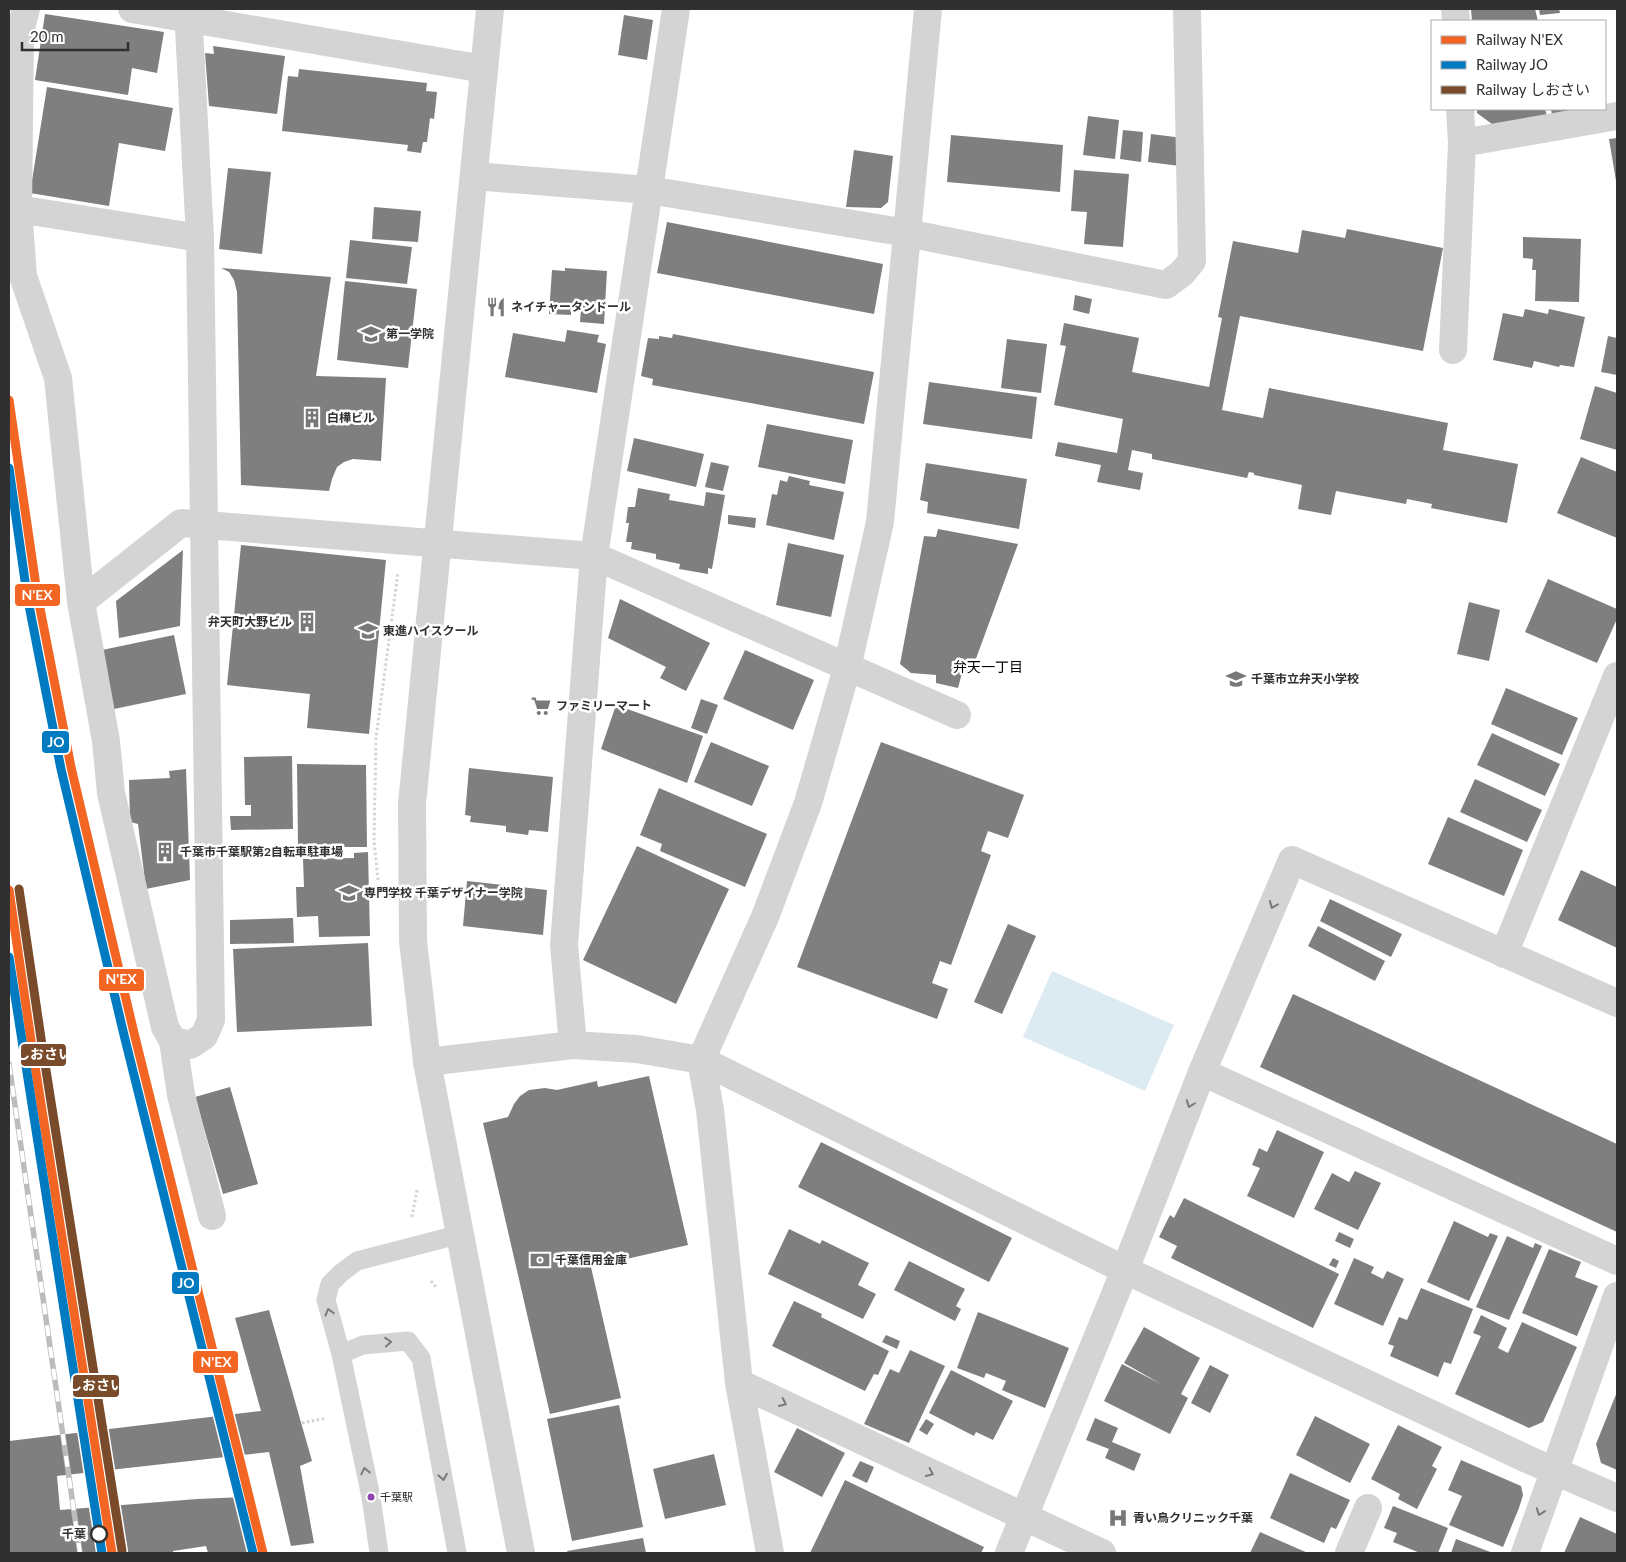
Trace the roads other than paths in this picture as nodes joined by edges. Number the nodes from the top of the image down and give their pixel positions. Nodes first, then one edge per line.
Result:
1 (26, 9) edge
2 (132, 9) edge
3 (490, 9) edge
4 (676, 9) edge
5 (928, 9) edge
6 (1187, 9) edge
7 (188, 13) edge
8 (484, 69) junction
9 (1460, 110) edge
10 (1617, 116) edge
11 (1462, 143) junction
12 (474, 176) junction
13 (649, 190) junction
14 (18, 209) junction
15 (907, 233) junction
16 (200, 238) junction
17 (1453, 350) dead end
18 (204, 525) junction
19 (438, 543) junction
20 (594, 556) junction
21 (81, 602) junction
22 (847, 668) junction
23 (1617, 676) edge
24 (957, 715) dead end
25 (1504, 954) junction
26 (1617, 1004) edge
27 (173, 1041) junction
28 (573, 1045) junction
29 (701, 1060) junction
30 (428, 1062) junction
31 (1202, 1072) junction
32 (212, 1216) dead end
33 (462, 1234) junction
34 (1617, 1261) edge
35 (1125, 1270) junction
36 (1617, 1296) edge
37 (341, 1354) junction
38 (739, 1383) junction
39 (1555, 1470) junction
40 (1617, 1498) edge
41 (1368, 1508) dead end
42 (1024, 1518) junction
43 (379, 1553) edge
44 (457, 1553) edge
45 (521, 1553) edge
46 (770, 1553) edge
47 (1009, 1553) edge
48 (1102, 1553) edge
49 (1349, 1553) edge
50 (1525, 1553) edge

1 - 14 street
2 - 7 street
3 - 8 street
4 - 13 street
5 - 15 street
6 - 15 street
7 - 8 street
7 - 16 street
8 - 12 street
9 - 11 street
10 - 11 street
11 - 17 street
12 - 13 street
12 - 19 street
13 - 15 street
13 - 20 street
14 - 16 street
14 - 21 street
15 - 22 street
16 - 18 street
18 - 19 street
18 - 21 street
18 - 27 street
19 - 20 street
19 - 30 street
20 - 22 street
20 - 28 street
21 - 27 street
22 - 24 street
22 - 29 street
23 - 25 street
25 - 26 street
25 -> 31 street
27 - 32 street
28 - 29 street
28 - 30 street
29 - 35 street
29 - 38 street
30 - 33 street
31 - 34 street
31 -> 35 street
37 -> 33 lane
33 - 45 street
35 - 39 street
35 - 42 street
36 - 39 street
43 -> 37 lane
37 -> 44 lane
38 -> 42 street
38 - 46 street
39 - 40 street
39 -> 50 street
41 - 49 street
42 - 47 street
42 - 48 street

